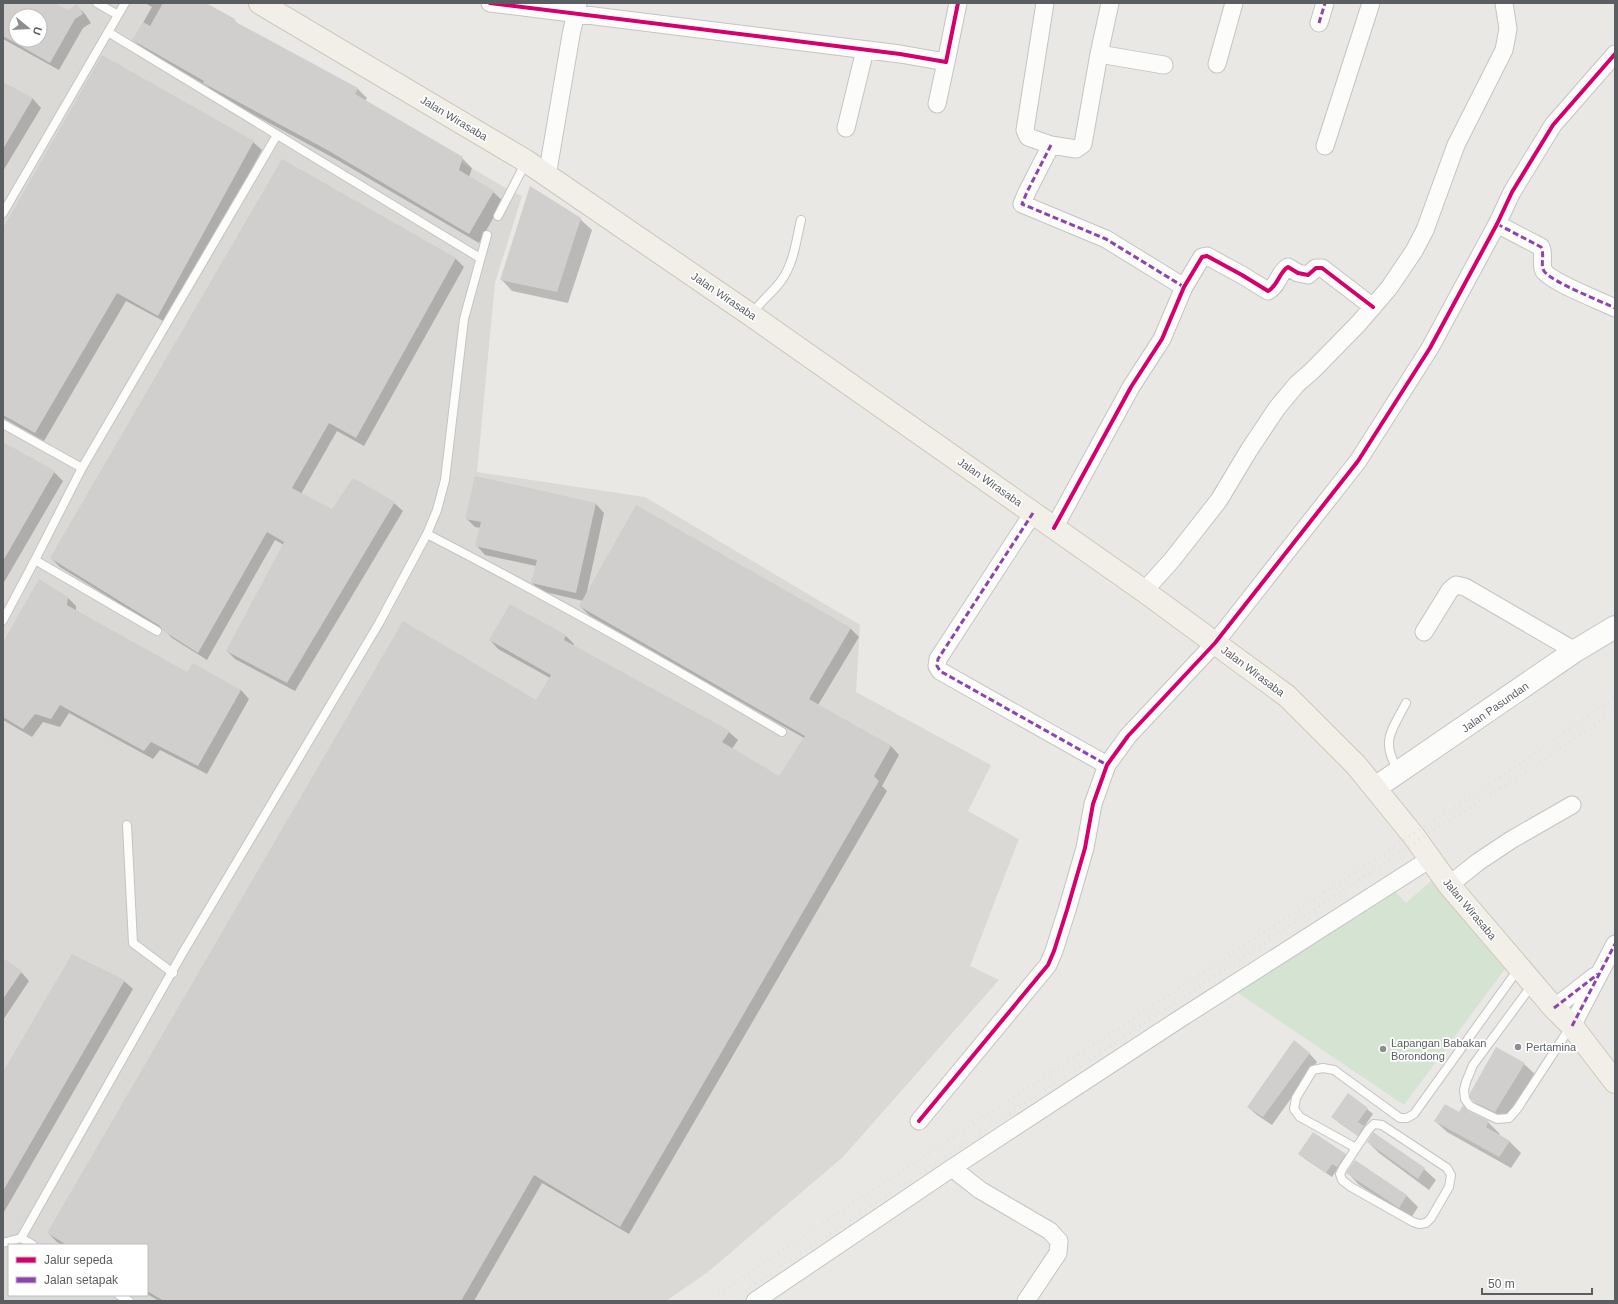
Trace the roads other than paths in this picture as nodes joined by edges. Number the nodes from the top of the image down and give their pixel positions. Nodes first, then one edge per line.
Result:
1 (97, 3) edge
2 (125, 3) edge
3 (260, 3) edge
4 (495, 3) edge
5 (958, 3) edge
6 (1045, 3) edge
7 (1110, 3) edge
8 (1234, 3) edge
9 (1325, 3) edge
10 (1371, 3) edge
11 (1504, 3) edge
12 (577, 9) edge
13 (118, 15) junction
14 (1319, 23) dead end
15 (108, 32) junction
16 (865, 50) junction
17 (1099, 54) junction
18 (1615, 54) edge
19 (946, 62) junction
20 (1218, 64) dead end
21 (1164, 65) dead end
22 (937, 104) dead end
23 (846, 128) dead end
24 (277, 135) junction
25 (1051, 145) junction
26 (1325, 146) dead end
27 (526, 161) junction
28 (547, 176) junction
29 (3, 212) edge
30 (498, 216) dead end
31 (801, 220) dead end
32 (1497, 224) junction
33 (487, 235) dead end
34 (480, 258) junction
35 (1184, 287) junction
36 (1373, 307) junction
37 (1615, 308) edge
38 (751, 315) junction
39 (3, 424) edge
40 (82, 468) junction
41 (1033, 512) junction
42 (1054, 528) junction
43 (427, 534) junction
44 (35, 560) junction
45 (1144, 591) junction
46 (3, 620) edge
47 (1615, 627) edge
48 (157, 630) dead end
49 (1424, 632) dead end
50 (1215, 643) junction
51 (1574, 651) junction
52 (1406, 703) dead end
53 (782, 732) dead end
54 (1107, 765) junction
55 (1399, 773) junction
56 (1376, 788) junction
57 (1572, 805) dead end
58 (127, 825) dead end
59 (1430, 859) junction
60 (1449, 885) junction
61 (1615, 944) edge
62 (1600, 972) junction
63 (173, 973) junction
64 (1526, 975) junction
65 (1554, 1008) junction
66 (1572, 1026) junction
67 (1615, 1082) edge
68 (919, 1121) dead end
69 (1356, 1148) junction
70 (952, 1168) junction
71 (21, 1238) junction
72 (3, 1243) edge
73 (31, 1244) edge
74 (755, 1301) edge
75 (1026, 1301) edge

1 - 13 lane
2 - 13 lane
3 - 27 main road, Jalan Wirasaba
4 - 12 street
5 - 19 street
6 - 25 street
7 - 17 street
8 - 20 street
9 - 14 street
10 - 26 street
11 - 36 street
12 - 16 street
12 - 28 street
13 - 15 lane
15 - 24 lane
15 - 29 lane
16 - 19 street
16 - 23 street
17 - 21 street
17 - 25 street
18 - 32 street
19 - 22 street
24 - 34 lane
24 - 40 lane
25 - 35 street
27 - 28 main road, Jalan Wirasaba
27 - 30 lane
28 - 38 main road, Jalan Wirasaba
31 - 38 lane
32 - 37 street
32 - 50 street
33 - 34 lane
34 - 43 lane
35 - 36 street
35 - 42 street
36 - 45 street
38 - 41 main road, Jalan Wirasaba
39 - 40 lane
40 - 44 lane
41 - 42 main road, Jalan Wirasaba
41 - 54 street
42 - 45 main road, Jalan Wirasaba
43 - 53 lane
43 - 63 lane
44 - 46 lane
44 - 48 lane
45 - 50 main road, Jalan Wirasaba
47 - 51 street, Jalan Pasundan
49 - 51 street
50 - 54 street
50 - 56 main road, Jalan Wirasaba
51 - 55 street, Jalan Pasundan
52 - 55 lane
54 - 68 street
55 - 56 street, Jalan Pasundan
56 - 59 main road, Jalan Wirasaba
57 - 60 street
58 - 63 lane
59 - 60 main road, Jalan Wirasaba
59 - 70 street
60 - 64 main road, Jalan Wirasaba
61 - 62 street
62 - 65 street
62 - 66 street
63 - 71 lane
64 - 65 main road, Jalan Wirasaba
64 - 66 lane
64 - 69 lane
65 - 66 main road, Jalan Wirasaba
66 - 67 main road, Jalan Wirasaba
69 - 69 lane
70 - 74 street
70 - 75 street
71 - 72 lane
71 - 73 lane

